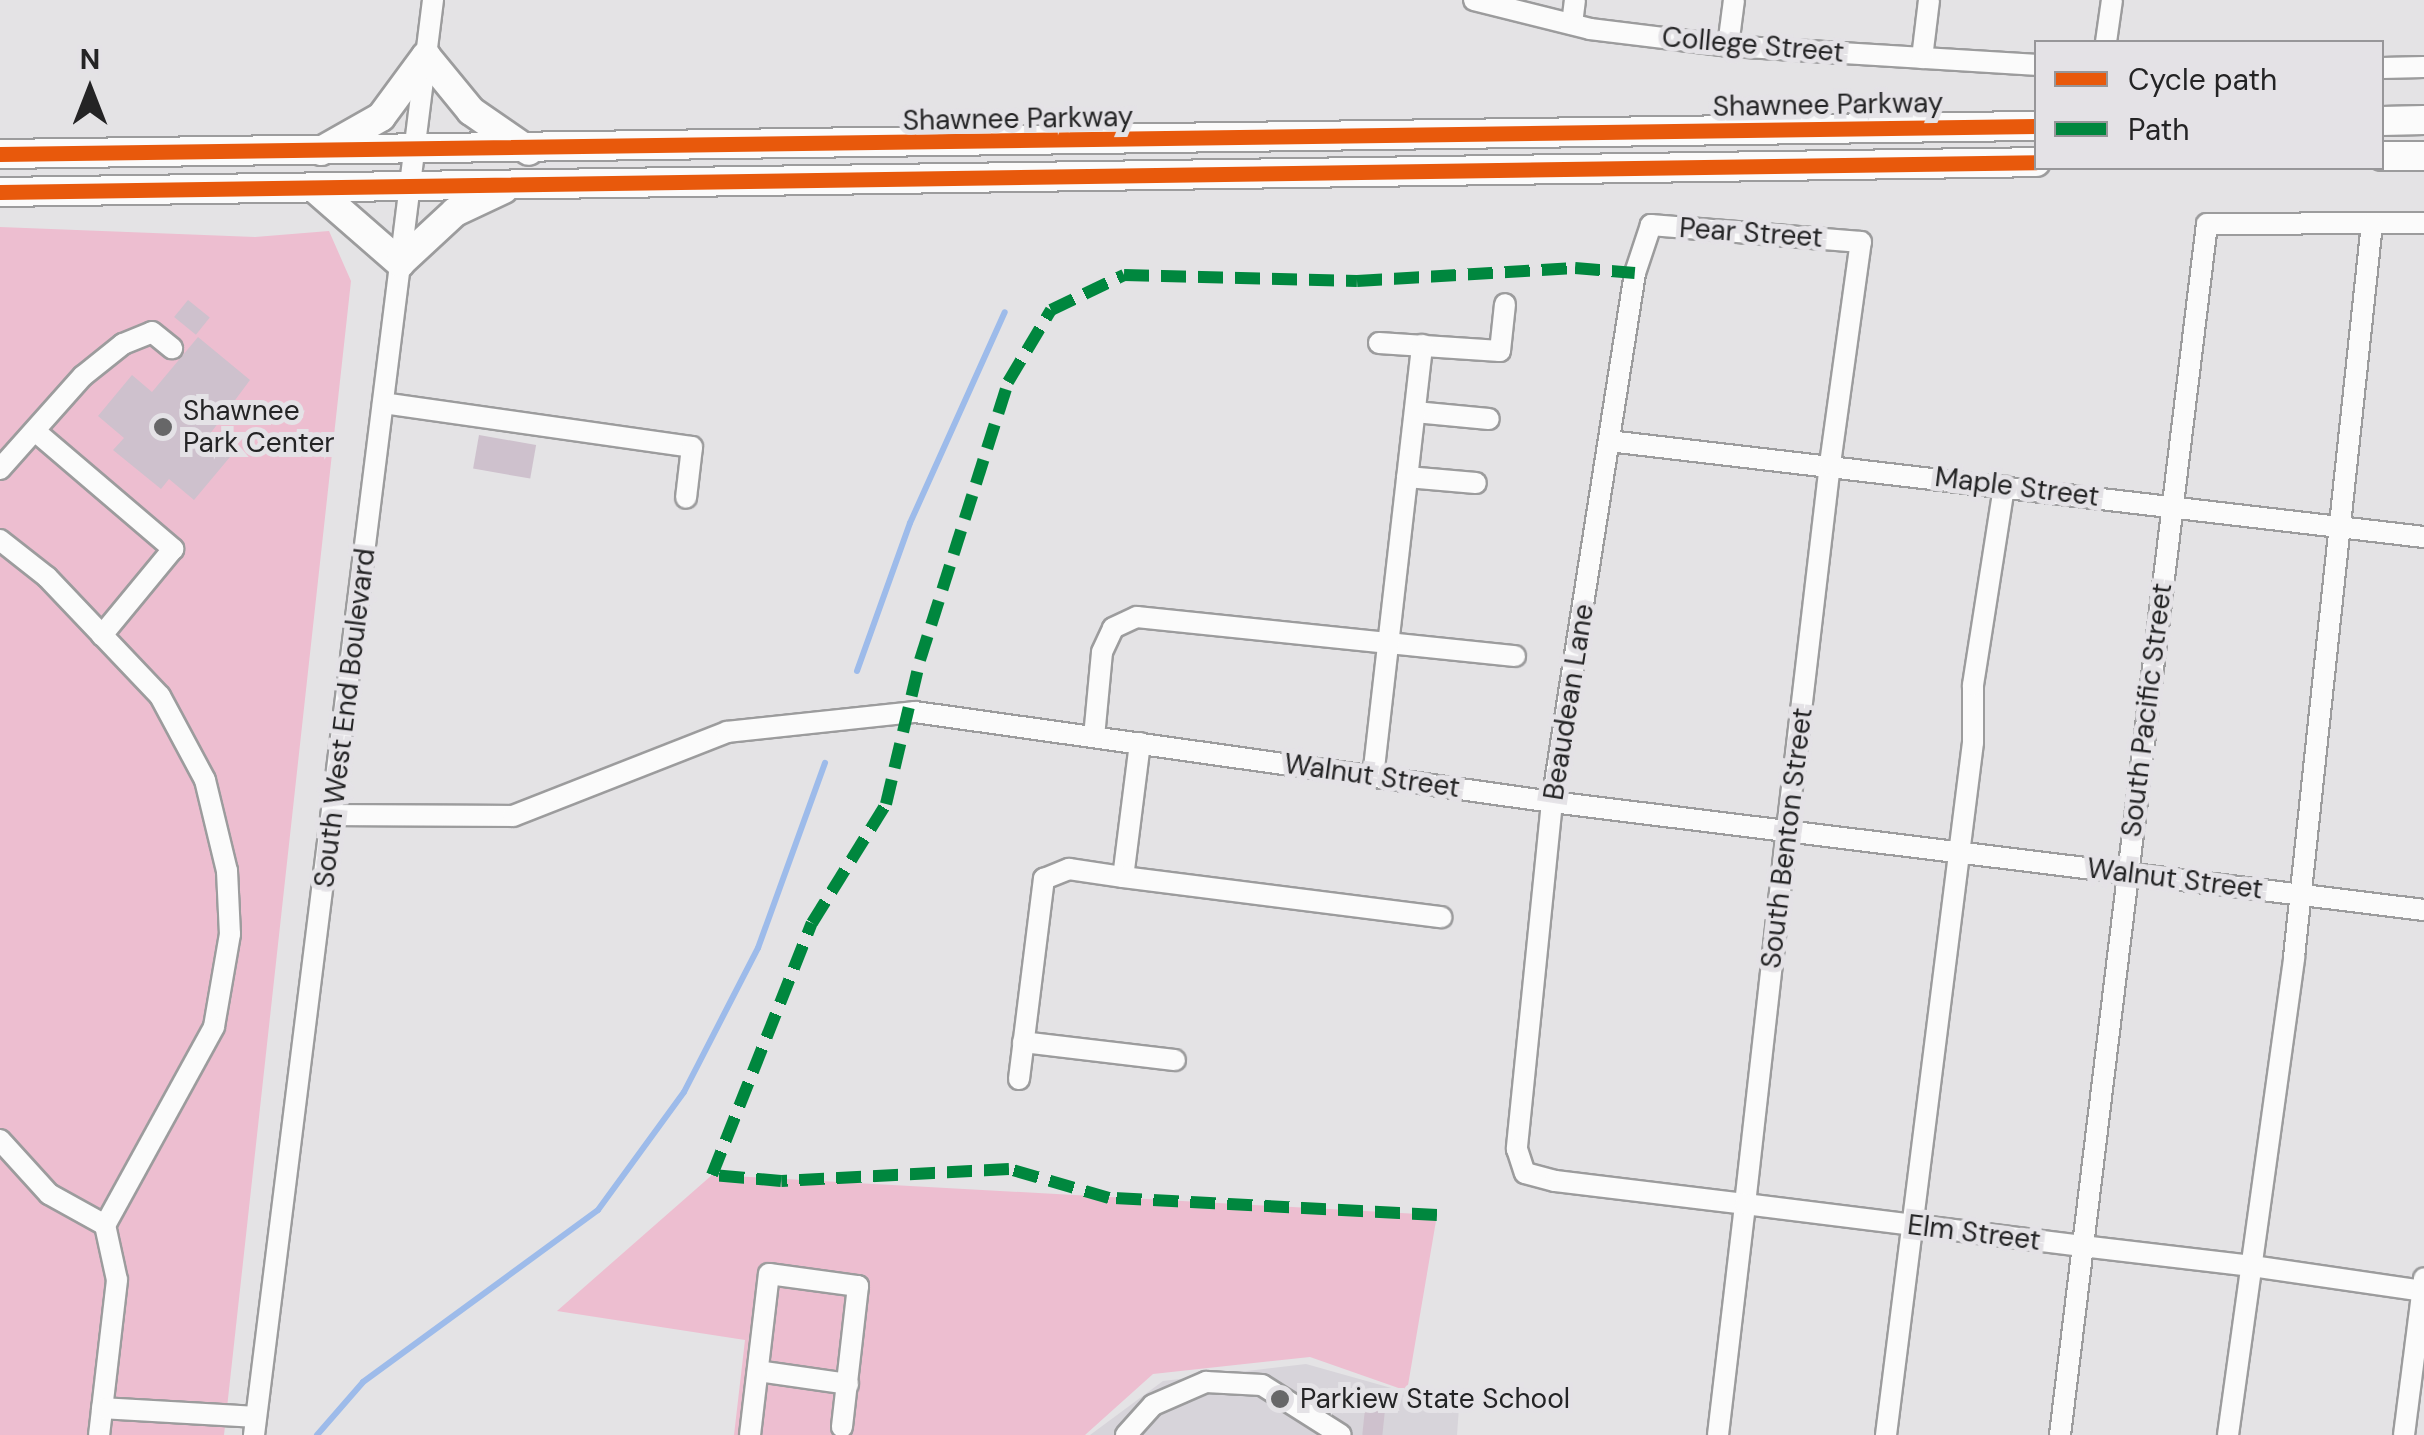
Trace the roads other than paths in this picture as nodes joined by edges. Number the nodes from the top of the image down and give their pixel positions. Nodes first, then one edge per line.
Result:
1 (433, 0) edge
2 (1474, 0) edge
3 (1575, 0) edge
4 (1734, 0) edge
5 (1929, 0) edge
6 (2112, 0) edge
7 (1572, 24) junction
8 (2106, 40) edge
9 (1728, 46) junction
10 (426, 56) junction
11 (1922, 58) junction
12 (2034, 66) edge
13 (2384, 68) edge
14 (2424, 68) edge
15 (2384, 120) edge
16 (2424, 120) edge
17 (2034, 126) edge
18 (530, 152) junction
19 (0, 154) edge
20 (313, 154) junction
21 (414, 154) junction
22 (2384, 156) edge
23 (2424, 156) edge
24 (2034, 162) edge
25 (514, 184) junction
26 (410, 185) junction
27 (312, 187) junction
28 (0, 192) edge
29 (2372, 223) junction
30 (2424, 223) edge
31 (1644, 232) joint
32 (1861, 242) joint
33 (400, 263) junction
34 (1505, 304) dead end
35 (1379, 343) dead end
36 (1422, 345) junction
37 (172, 348) dead end
38 (383, 403) junction
39 (1414, 412) junction
40 (1489, 419) dead end
41 (35, 431) junction
42 (1609, 441) junction
43 (1830, 464) junction
44 (0, 469) edge
45 (1407, 477) junction
46 (1476, 482) dead end
47 (2004, 486) junction
48 (686, 498) dead end
49 (2171, 507) junction
50 (2341, 528) junction
51 (2424, 538) edge
52 (0, 540) edge
53 (102, 635) junction
54 (1388, 641) junction
55 (1515, 656) dead end
56 (1094, 737) junction
57 (1140, 743) junction
58 (1373, 776) junction
59 (1552, 802) junction
60 (334, 814) junction
61 (1787, 830) junction
62 (1957, 852) junction
63 (2128, 874) junction
64 (1123, 877) junction
65 (2299, 895) junction
66 (2424, 910) edge
67 (1441, 917) dead end
68 (1023, 1042) junction
69 (1176, 1060) dead end
70 (1019, 1079) dead end
71 (0, 1140) edge
72 (1525, 1174) joint
73 (1745, 1204) junction
74 (105, 1225) junction
75 (1911, 1225) junction
76 (2082, 1246) junction
77 (2252, 1266) junction
78 (2424, 1287) edge
79 (758, 1371) junction
80 (848, 1384) junction
81 (102, 1408) junction
82 (255, 1426) edge
83 (842, 1427) dead end
84 (99, 1435) edge
85 (750, 1435) edge
86 (1126, 1435) edge
87 (1341, 1435) edge
88 (1718, 1435) edge
89 (1886, 1435) edge
90 (2060, 1435) edge
91 (2228, 1435) edge
92 (2404, 1435) edge

1 - 10 street, South West End Boulevard
2 - 7 street, College Street
3 - 7 street
4 - 9 street
5 - 11 street
6 - 8 street
7 - 9 street, College Street
9 - 11 street, College Street
10 - 18 highway
10 - 20 highway
10 - 21 street, South West End Boulevard
11 - 12 street, College Street
13 - 14 street
15 - 16 highway
17 - 18 highway, Shawnee Parkway
18 - 21 highway, Shawnee Parkway
19 - 20 highway, Shawnee Parkway
20 - 21 highway, Shawnee Parkway
21 - 26 street, South West End Boulevard
22 - 23 highway
24 - 25 highway, Shawnee Parkway
25 - 26 highway, Shawnee Parkway
25 - 33 highway
26 - 27 highway, Shawnee Parkway
26 - 33 street, South West End Boulevard
27 - 28 highway, Shawnee Parkway
27 - 33 highway
29 - 30 street
29 - 49 street, South Pacific Street
29 - 50 street
31 - 32 street, Pear Street
31 - 42 street, Beaudean Lane
32 - 43 street, South Benton Street
33 - 38 street, South West End Boulevard
34 - 36 street
35 - 36 street
36 - 39 street
37 - 41 street
38 - 48 street
38 - 60 street, South West End Boulevard
39 - 40 street
39 - 45 street
41 - 44 street
41 - 53 street
42 - 43 street, Maple Street
42 - 59 street, Beaudean Lane
43 - 47 street, Maple Street
43 - 61 street, South Benton Street
45 - 46 street
45 - 54 street
47 - 49 street, Maple Street
47 - 62 street
49 - 50 street, Maple Street
49 - 63 street, South Pacific Street
50 - 51 street, Maple Street
50 - 65 street
52 - 53 street
53 - 74 street
54 - 55 street
54 - 56 street
54 - 58 street
56 - 57 street, Walnut Street
56 - 60 street, Walnut Street
57 - 58 street, Walnut Street
57 - 64 street
58 - 59 street, Walnut Street
59 - 61 street, Walnut Street
59 - 72 street, Beaudean Lane
60 - 82 street, South West End Boulevard
61 - 62 street, Walnut Street
61 - 73 street, South Benton Street
62 - 63 street, Walnut Street
62 - 75 street
63 - 65 street, Walnut Street
63 - 76 street, South Pacific Street
64 - 67 street
64 - 68 street
65 - 66 street, Walnut Street
65 - 77 street
68 - 69 street
68 - 70 street
71 - 74 street
72 - 73 street, Elm Street
73 - 75 street, Elm Street
73 - 88 street, South Benton Street
74 - 81 street
75 - 76 street, Elm Street
75 - 89 street
76 - 77 street, Elm Street
76 - 90 street, South Pacific Street
77 - 78 street, Elm Street
77 - 91 street
78 - 92 street
79 - 80 street
79 - 80 street
79 - 85 street
80 - 83 street
81 - 82 street
81 - 84 street
86 - 87 street

